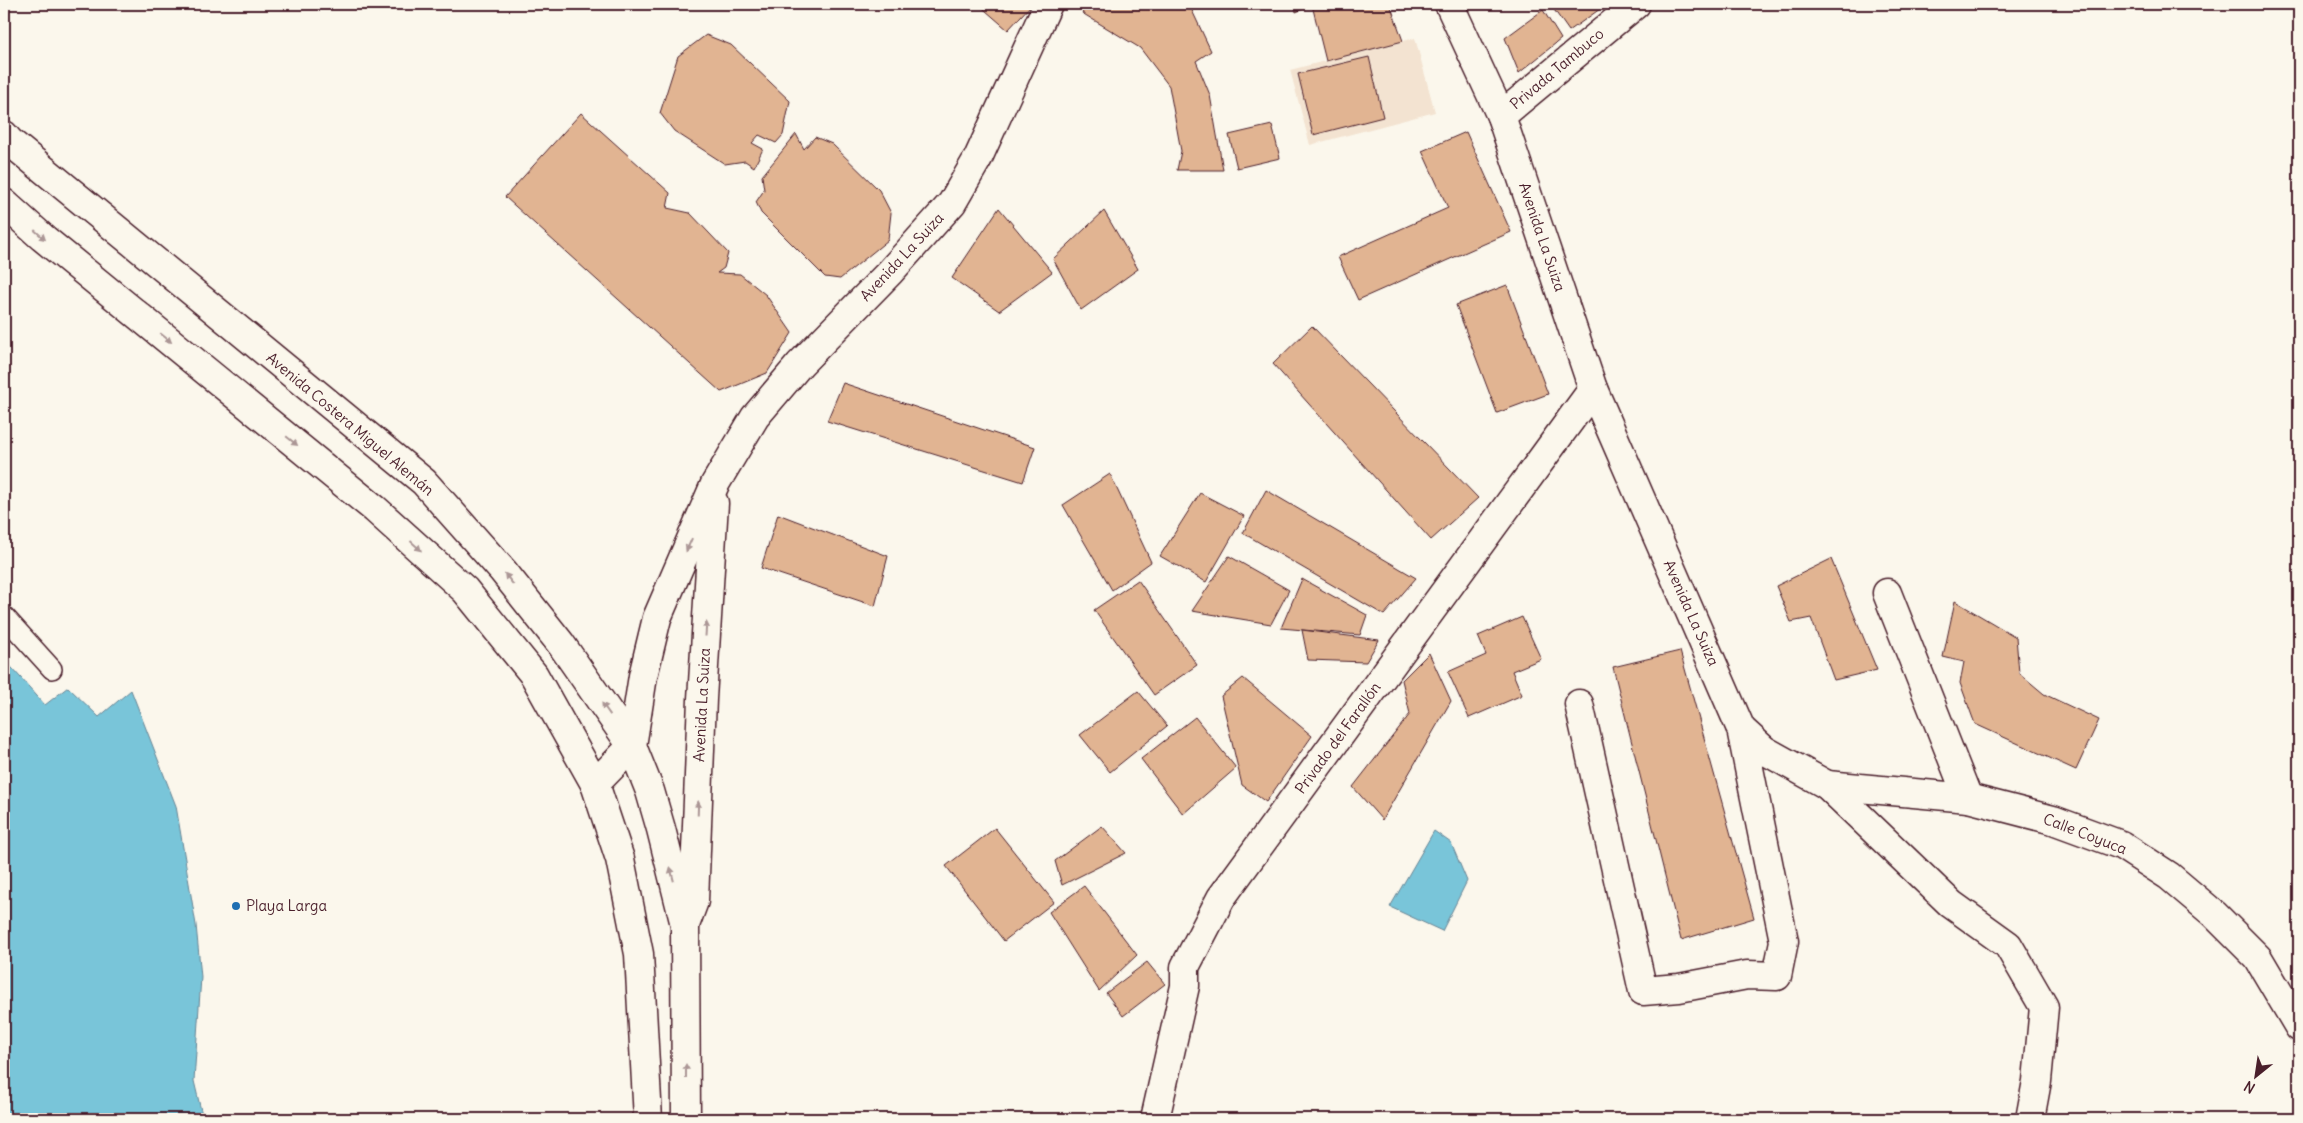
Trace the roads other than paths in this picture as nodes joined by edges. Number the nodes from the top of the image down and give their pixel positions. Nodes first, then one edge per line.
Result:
1 (1048, 4) edge
2 (1449, 4) edge
3 (1636, 4) edge
4 (1501, 116) junction
5 (4, 135) edge
6 (4, 203) edge
7 (1594, 389) junction
8 (716, 484) junction
9 (1887, 593) dead end
10 (4, 616) edge
11 (52, 669) dead end
12 (1579, 704) dead end
13 (1741, 729) junction
14 (632, 746) junction
15 (595, 784) junction
16 (1826, 785) junction
17 (1968, 798) junction
18 (685, 925) junction
19 (2299, 1027) edge
20 (648, 1119) edge
21 (686, 1119) edge
22 (1155, 1119) edge
23 (2030, 1119) edge

1 - 8 street, Avenida La Suiza
2 - 4 street, Avenida La Suiza
3 - 4 street, Privada Tambuco
4 - 7 street, Avenida La Suiza
14 -> 5 street, Avenida Costera Miguel Alemán
6 -> 15 street
7 - 13 street, Avenida La Suiza
7 - 22 street, Privado del Farallón
8 -> 14 street, Avenida La Suiza
18 -> 8 street, Avenida La Suiza
9 - 17 street
10 - 11 lane
12 - 13 street
13 - 16 street, Avenida La Suiza
14 - 15 street
18 -> 14 street, Avenida Costera Miguel Alemán
15 - 20 street
16 - 17 street, Calle Coyuca
16 - 23 street, Avenida La Suiza
17 - 19 street, Calle Coyuca
21 -> 18 street, Avenida Costera Miguel Alemán

